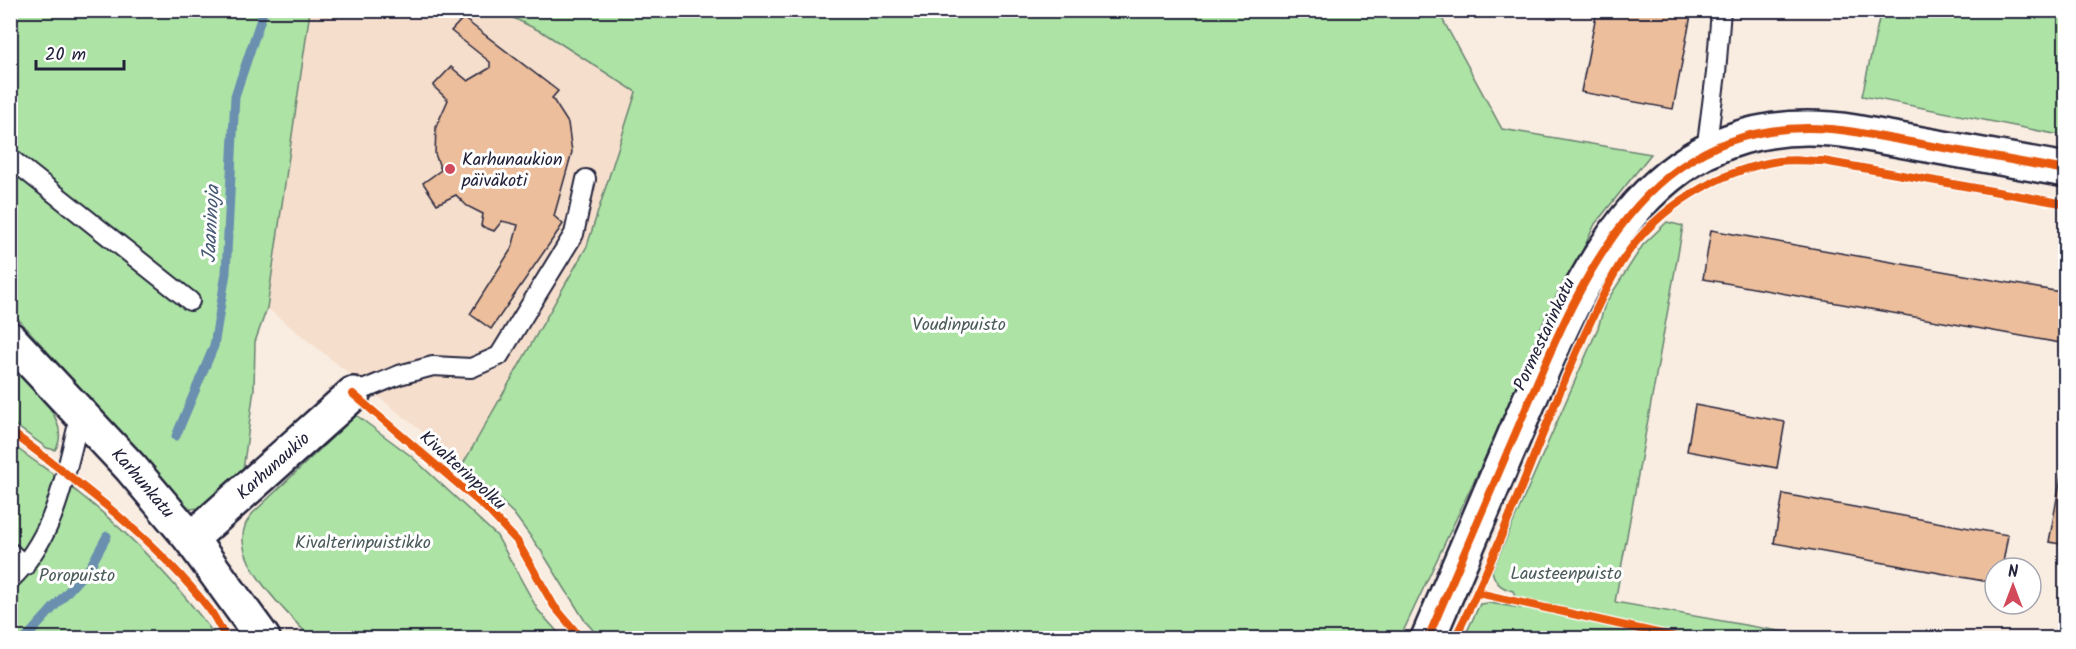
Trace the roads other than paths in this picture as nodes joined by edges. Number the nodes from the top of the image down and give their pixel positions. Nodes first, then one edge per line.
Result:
1 (1721, 10) edge
2 (1706, 151) junction
3 (10, 158) edge
4 (2066, 170) edge
5 (586, 179) dead end
6 (190, 301) dead end
7 (10, 339) edge
8 (353, 394) joint
9 (81, 413) junction
10 (191, 538) junction
11 (10, 552) edge
12 (25, 566) junction
13 (10, 580) edge
14 (262, 639) edge
15 (1428, 639) edge

1 - 2 lane
2 - 4 street, Pormestarinkatu
2 - 15 street, Pormestarinkatu
3 - 6 lane
5 - 8 lane
7 - 9 street, Karhunkatu
8 - 10 street, Karhunaukio
9 - 10 street, Karhunkatu
9 - 12 lane
10 - 14 street, Karhunkatu
11 - 12 lane
12 - 13 lane

